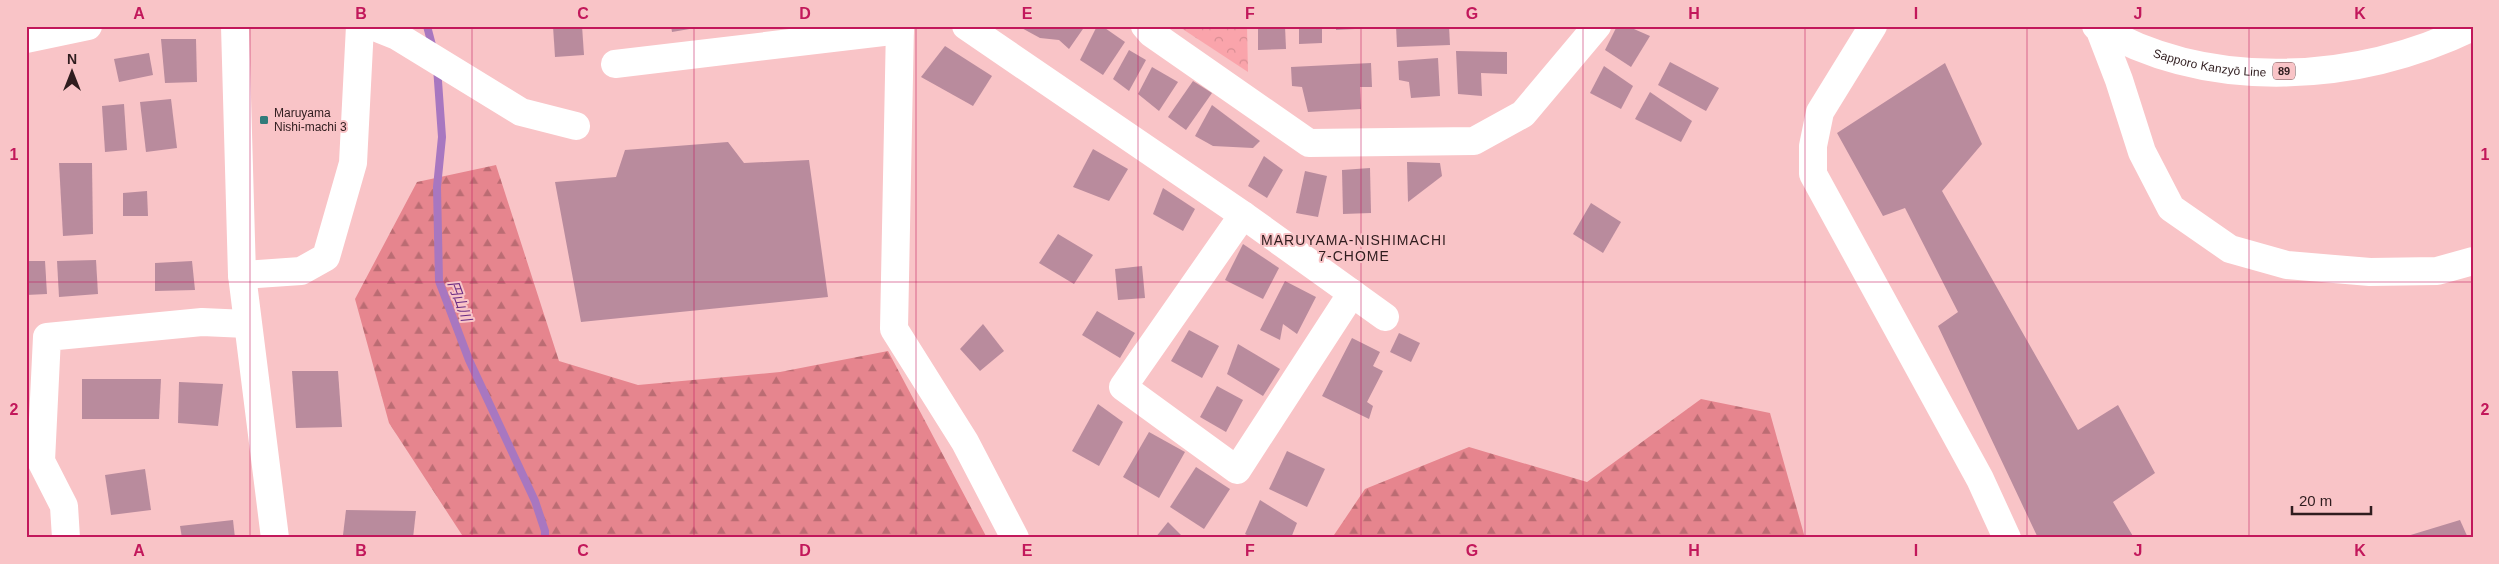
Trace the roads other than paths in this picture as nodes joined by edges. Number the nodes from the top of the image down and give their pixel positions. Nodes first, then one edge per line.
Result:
1 (88, 26) edge
2 (235, 26) edge
3 (360, 26) edge
4 (372, 26) edge
5 (966, 26) edge
6 (1145, 26) edge
7 (1597, 26) edge
8 (1873, 26) edge
9 (2097, 27) edge
10 (2473, 27) edge
11 (900, 28) edge
12 (26, 39) edge
13 (616, 64) dead end
14 (576, 126) dead end
15 (1243, 215) junction
16 (2473, 261) edge
17 (242, 275) junction
18 (1352, 293) junction
19 (1385, 317) dead end
20 (247, 324) junction
21 (66, 538) edge
22 (275, 538) edge
23 (1015, 538) edge
24 (2007, 538) edge

1 - 12 street
2 - 17 street
3 - 17 street
4 - 14 street
5 - 15 street
6 - 7 street
8 - 24 street
9 - 10 street, Sapporo Kanzyō Line / 89
9 - 16 street
11 - 13 street
11 - 23 street
15 - 18 street
15 - 18 street
17 - 20 street
18 - 19 street
20 - 21 street
20 - 22 street

